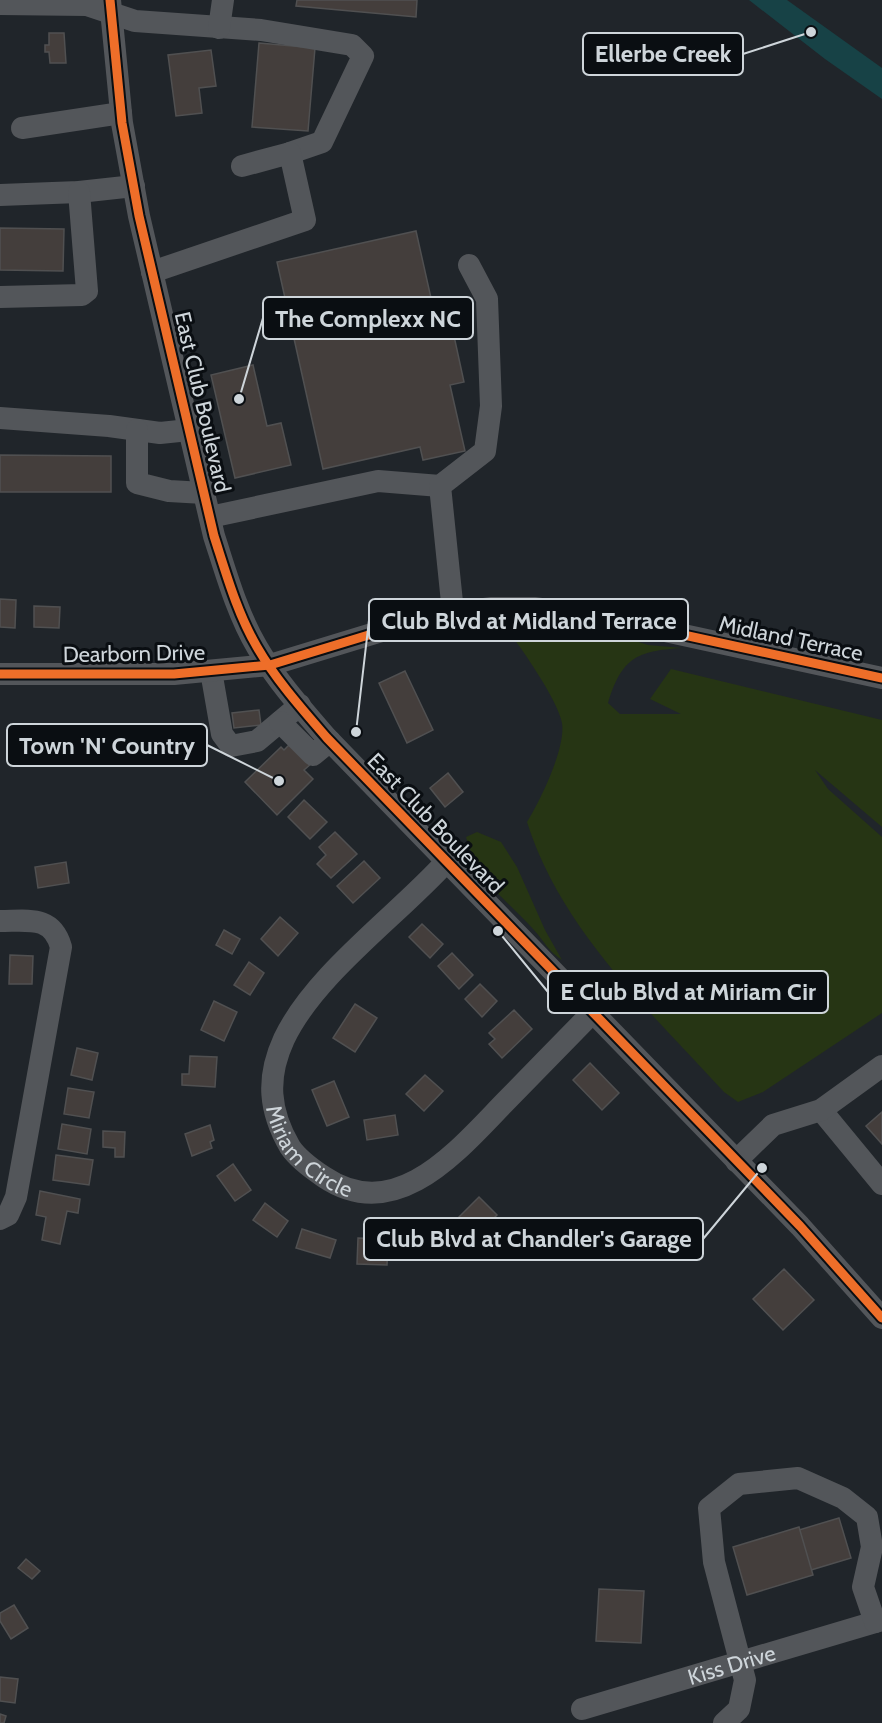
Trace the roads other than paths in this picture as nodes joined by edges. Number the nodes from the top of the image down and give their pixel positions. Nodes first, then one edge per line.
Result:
1 (223, 0) edge
2 (9, 3) edge
3 (110, 6) edge
4 (219, 28) junction
5 (120, 113) junction
6 (21, 128) dead end
7 (290, 153) junction
8 (242, 166) dead end
9 (134, 186) junction
10 (80, 192) junction
11 (0, 195) edge
12 (469, 266) dead end
13 (152, 272) junction
14 (0, 297) edge
15 (0, 418) edge
16 (137, 430) junction
17 (189, 430) junction
18 (440, 486) junction
19 (204, 493) junction
20 (210, 518) junction
21 (453, 612) junction
22 (270, 665) junction
23 (211, 671) junction
24 (0, 674) edge
25 (882, 678) edge
26 (300, 705) junction
27 (280, 722) junction
28 (330, 741) junction
29 (446, 862) junction
30 (0, 921) edge
31 (591, 1014) junction
32 (882, 1066) edge
33 (821, 1110) junction
34 (736, 1161) junction
35 (882, 1184) edge
36 (0, 1219) edge
37 (882, 1318) edge
38 (879, 1621) edge
39 (739, 1663) junction
40 (582, 1709) dead end
41 (724, 1723) edge

1 - 4 street
2 - 3 street
3 - 4 street
3 - 5 street, East Club Boulevard
4 - 7 street
5 - 6 street
5 - 9 street, East Club Boulevard
7 - 8 street
7 - 13 street
9 - 10 street
9 - 13 street, East Club Boulevard
10 - 11 street
10 - 14 street
12 - 18 street
13 - 17 street, East Club Boulevard
15 - 16 street
16 - 17 street
16 - 19 street
17 - 19 street, East Club Boulevard
18 - 20 street
18 - 21 street
19 - 20 street, East Club Boulevard
20 - 22 street, East Club Boulevard
21 - 22 street, Midland Terrace
21 - 25 street, Midland Terrace
22 - 23 street, Dearborn Drive
22 - 26 street, East Club Boulevard
23 - 24 street, Dearborn Drive
23 - 27 street
26 - 27 street
26 - 28 street, East Club Boulevard
27 - 28 street
28 - 29 street, East Club Boulevard
29 - 31 street, East Club Boulevard
29 - 31 street, Miriam Circle
30 - 36 street
31 - 34 street, East Club Boulevard
32 - 33 street
33 - 34 street
33 - 35 street
34 - 37 street, East Club Boulevard
38 - 39 street, Kiss Drive
38 - 39 street
39 - 40 street, Kiss Drive
39 - 41 street

